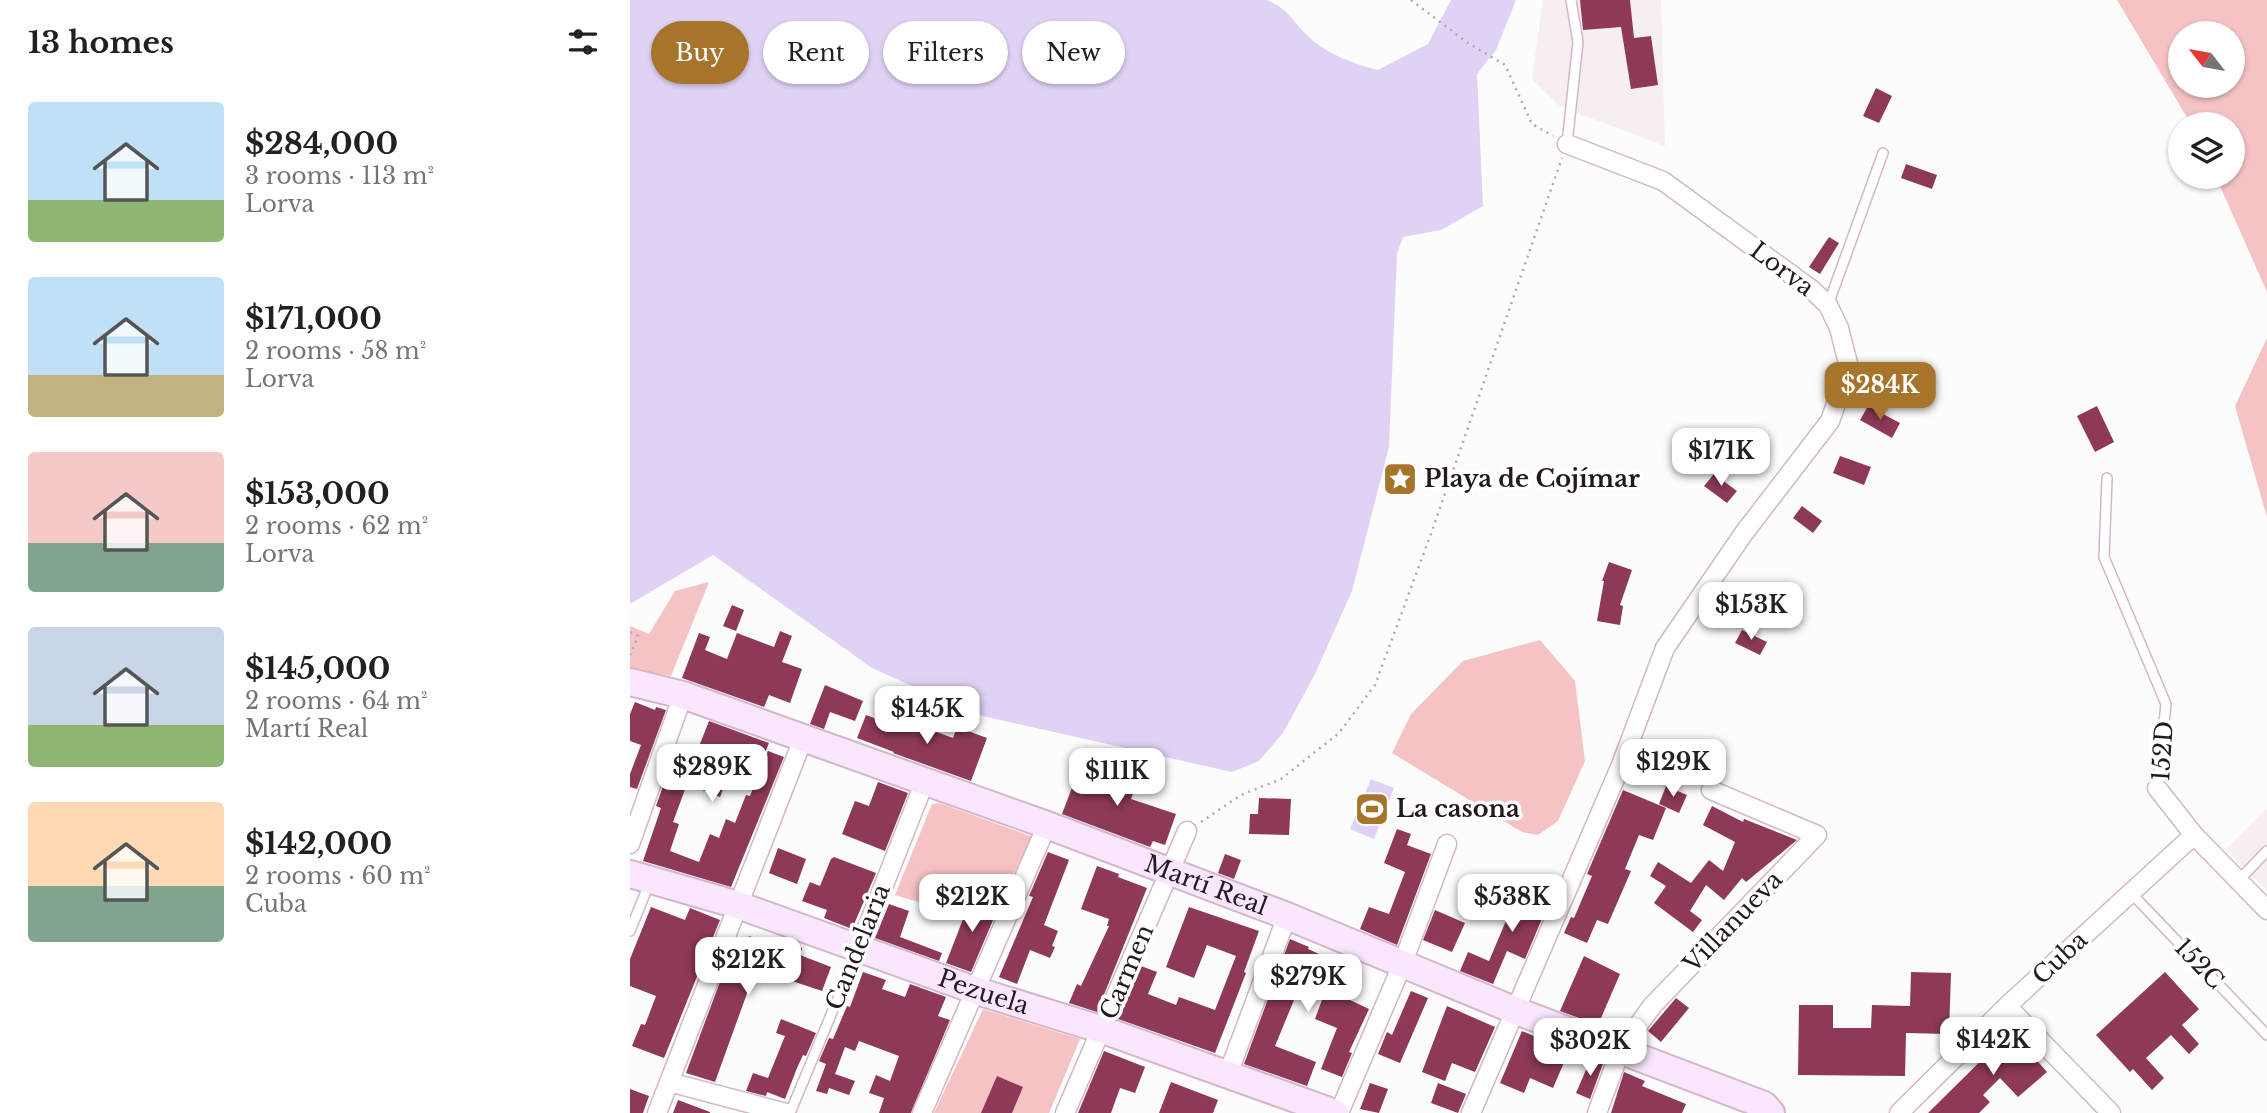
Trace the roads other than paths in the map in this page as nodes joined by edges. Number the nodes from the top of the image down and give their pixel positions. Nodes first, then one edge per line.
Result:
1 (1571, 0) edge
2 (1567, 144) joint
3 (1883, 153) dead end
4 (1828, 305) junction
5 (2106, 478) dead end
6 (630, 682) edge
7 (683, 695) junction
8 (803, 739) junction
9 (925, 781) junction
10 (2157, 788) joint
11 (1711, 790) dead end
12 (1047, 825) junction
13 (1187, 831) road end
14 (2194, 835) junction
15 (630, 844) edge
16 (1447, 844) dead end
17 (2267, 851) edge
18 (1169, 871) junction
19 (640, 877) edge
20 (2238, 881) junction
21 (2131, 893) junction
22 (738, 905) junction
23 (2267, 910) edge
24 (1287, 916) junction
25 (630, 931) edge
26 (859, 948) junction
27 (1402, 964) junction
28 (977, 991) junction
29 (2007, 1006) junction
30 (1514, 1010) junction
31 (1103, 1030) junction
32 (2267, 1035) edge
33 (1621, 1049) junction
34 (1228, 1074) junction
35 (669, 1082) junction
36 (657, 1113) edge
37 (788, 1113) edge
38 (922, 1113) edge
39 (1065, 1113) edge
40 (1337, 1113) edge
41 (1471, 1113) edge
42 (1597, 1113) edge
43 (1771, 1113) edge
44 (1899, 1113) edge
45 (2111, 1113) edge

1 - 2 lane
2 - 4 street, Lorva
3 - 4 lane
4 - 30 street, Lorva
5 - 10 lane, 152D
6 - 7 main road, Martí Real
7 - 8 main road, Martí Real
7 - 15 street
8 - 9 main road, Martí Real
8 - 22 street
9 - 12 main road, Martí Real
9 - 26 street, Candelaria
10 - 14 street, 152D
11 - 33 street, Villanueva
12 - 18 main road, Martí Real
12 - 28 street
13 - 18 street, Carmen
14 - 20 street, 152D
14 - 21 street, Cuba
16 - 27 street
17 - 20 lane
18 - 24 main road, Martí Real
18 - 31 street, Carmen
19 - 22 main road, Pezuela
19 - 25 lane
20 - 23 street, 152D
21 - 29 street, Cuba
21 - 32 lane, 152C
22 - 26 main road, Pezuela
22 - 35 street
24 - 27 main road, Martí Real
24 - 34 street
26 - 28 main road, Pezuela
26 - 37 lane, Candelaria
27 - 30 main road, Martí Real
27 - 40 street
28 - 31 main road, Pezuela
28 - 38 street
29 - 44 street, Cuba
29 - 45 street
30 - 33 main road, Martí Real
30 - 41 street, Lorva
31 - 34 main road, Pezuela
31 - 39 street, Carmen
33 - 42 street, Villanueva
33 - 43 main road, Martí Real
34 - 40 main road, Pezuela
35 - 36 street
35 - 37 street

